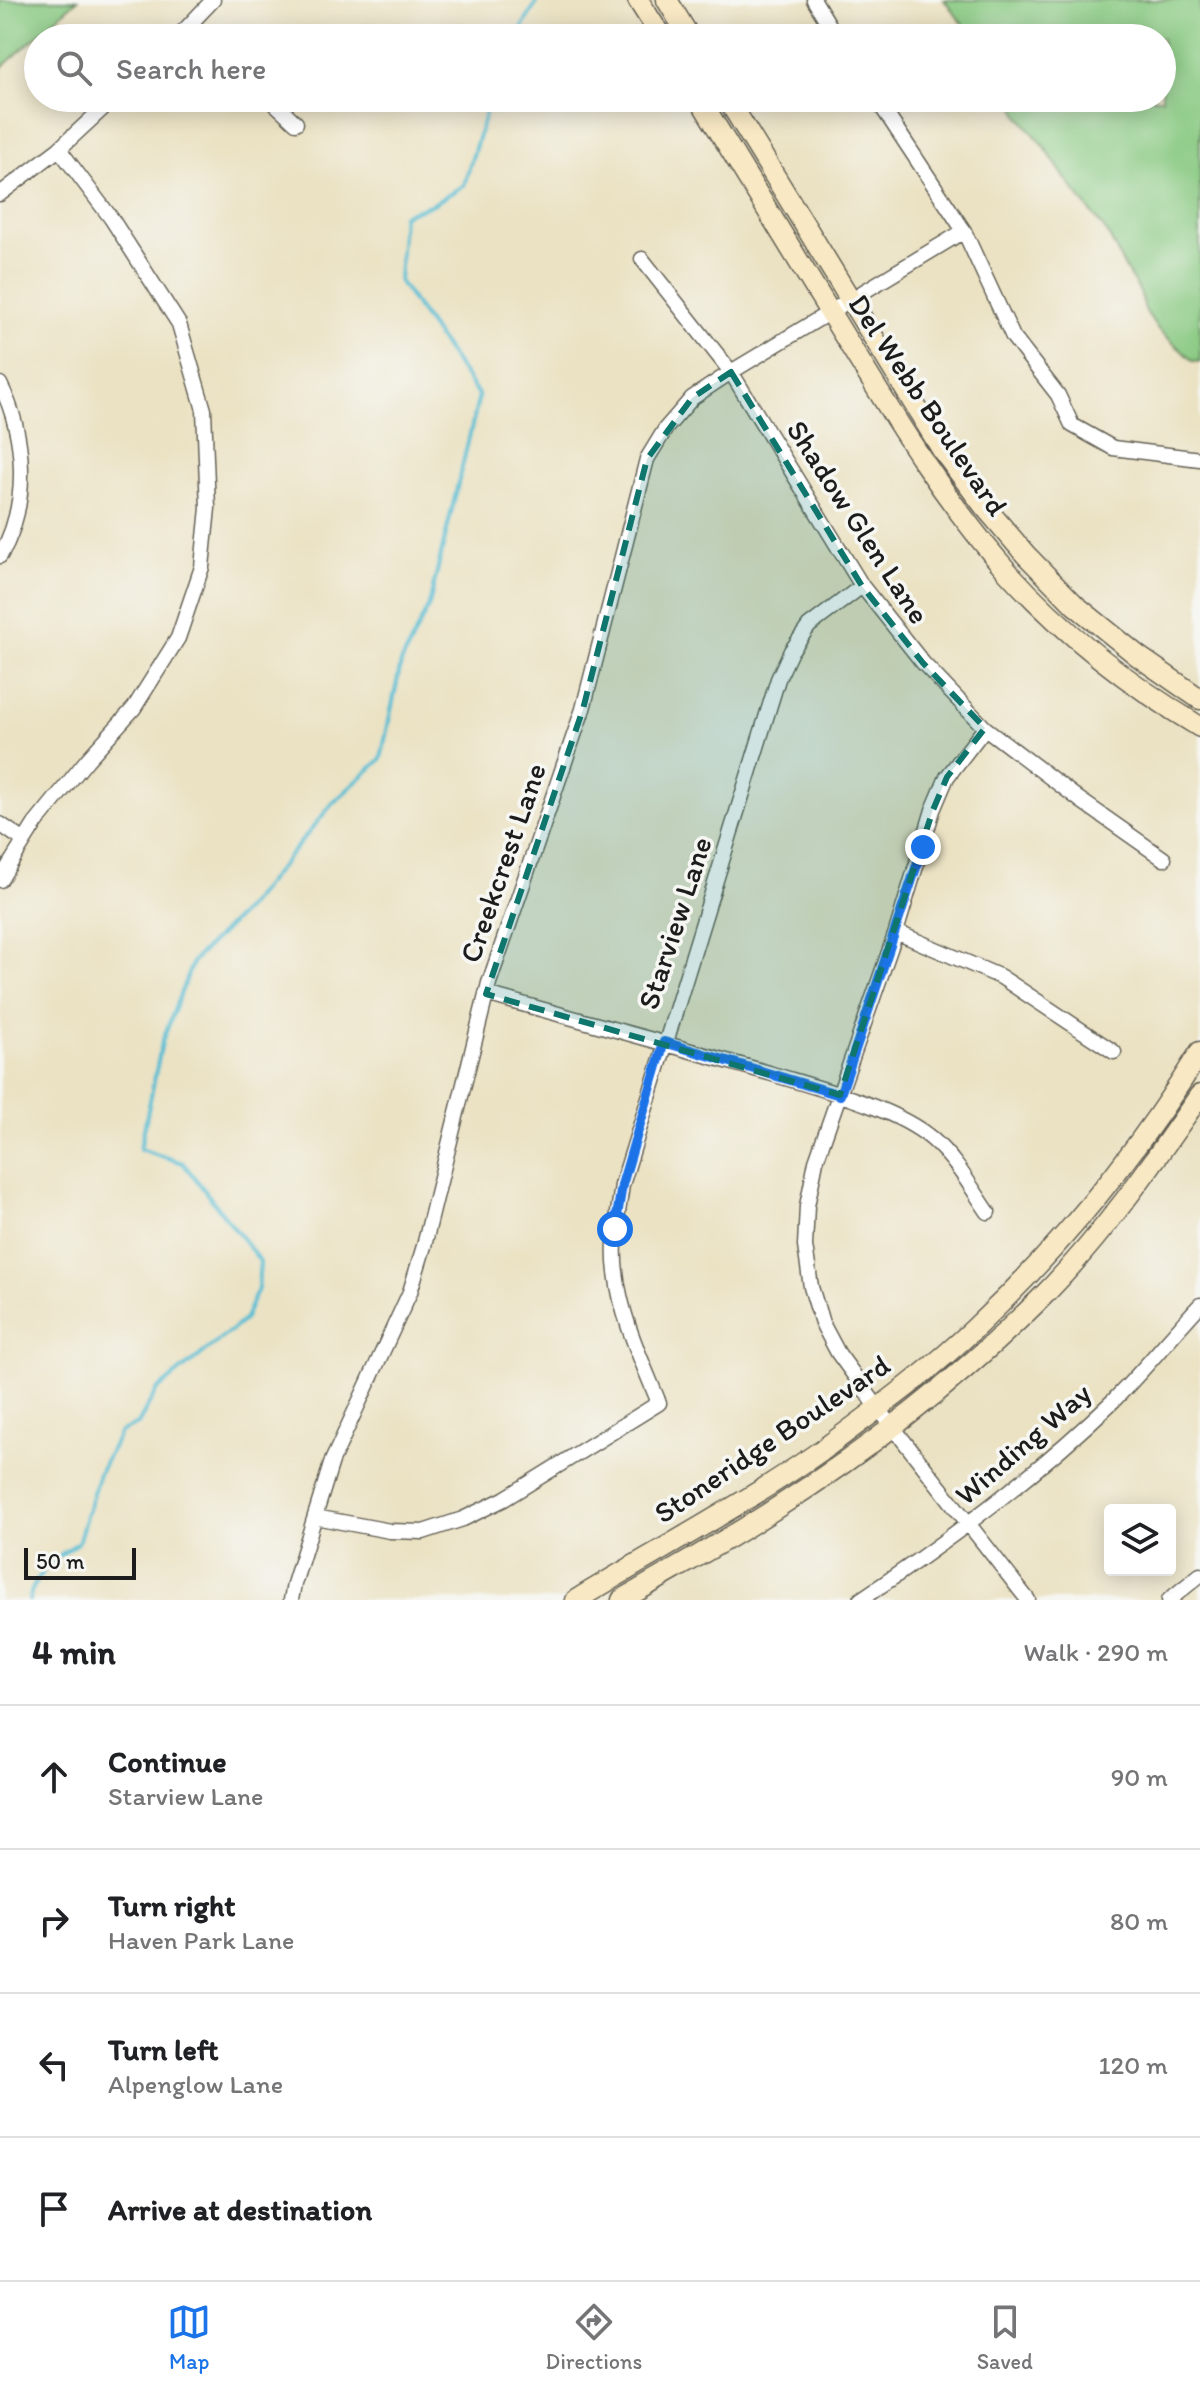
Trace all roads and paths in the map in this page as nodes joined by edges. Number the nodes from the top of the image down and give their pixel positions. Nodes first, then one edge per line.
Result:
1 (213, 0) edge
2 (638, 0) edge
3 (667, 0) edge
4 (814, 0) edge
5 (192, 24) edge
6 (653, 24) edge
7 (682, 24) edge
8 (829, 24) edge
9 (99, 112) edge
10 (284, 112) edge
11 (709, 112) edge
12 (735, 112) edge
13 (885, 112) edge
14 (296, 123) dead end
15 (59, 149) junction
16 (0, 194) edge
17 (964, 231) junction
18 (642, 259) dead end
19 (841, 306) junction
20 (731, 372) junction
21 (0, 384) edge
22 (1200, 459) edge
23 (0, 556) edge
24 (862, 586) junction
25 (1200, 699) edge
26 (1200, 727) edge
27 (985, 728) junction
28 (0, 824) edge
29 (23, 840) junction
30 (1164, 859) dead end
31 (0, 880) edge
32 (896, 932) junction
33 (486, 994) junction
34 (664, 1042) junction
35 (1114, 1052) dead end
36 (1200, 1052) edge
37 (840, 1095) junction
38 (1200, 1095) edge
39 (988, 1212) dead end
40 (1200, 1305) edge
41 (885, 1417) junction
42 (315, 1517) junction
43 (970, 1524) junction
44 (1200, 1575) edge
45 (291, 1600) edge
46 (576, 1600) edge
47 (622, 1600) edge
48 (860, 1600) edge
49 (1028, 1600) edge
50 (1169, 1600) edge

1 - 5 street
2 - 6 street
3 - 7 street
4 - 8 street
9 - 15 street
10 - 14 street
11 - 19 street, Del Webb Boulevard
12 - 19 street, Del Webb Boulevard
13 - 17 street
15 - 16 street
15 - 29 street
17 - 19 street, Creekcrest Lane
17 - 22 street
18 - 20 street, Shadow Glen Lane
19 - 20 street, Creekcrest Lane
19 - 25 street, Del Webb Boulevard
19 - 26 street, Del Webb Boulevard
20 - 24 street, Shadow Glen Lane
20 - 33 street, Creekcrest Lane
21 - 23 street
24 - 27 street, Shadow Glen Lane
24 - 34 street, Starview Lane
27 - 30 street, Shadow Glen Lane
27 - 32 street
28 - 29 street
29 - 31 street
32 - 35 street
32 - 37 street
33 - 34 street
33 - 42 street, Creekcrest Lane
34 - 37 street
34 - 42 street, Starview Lane
36 - 41 street, Stoneridge Boulevard
37 - 39 street
37 - 41 street
38 - 41 street, Stoneridge Boulevard
40 - 43 street, Winding Way
41 - 43 street
41 - 46 street, Stoneridge Boulevard
41 - 47 street, Stoneridge Boulevard
42 - 45 street, Creekcrest Lane
43 - 48 street, Winding Way
43 - 49 street
44 - 50 street

